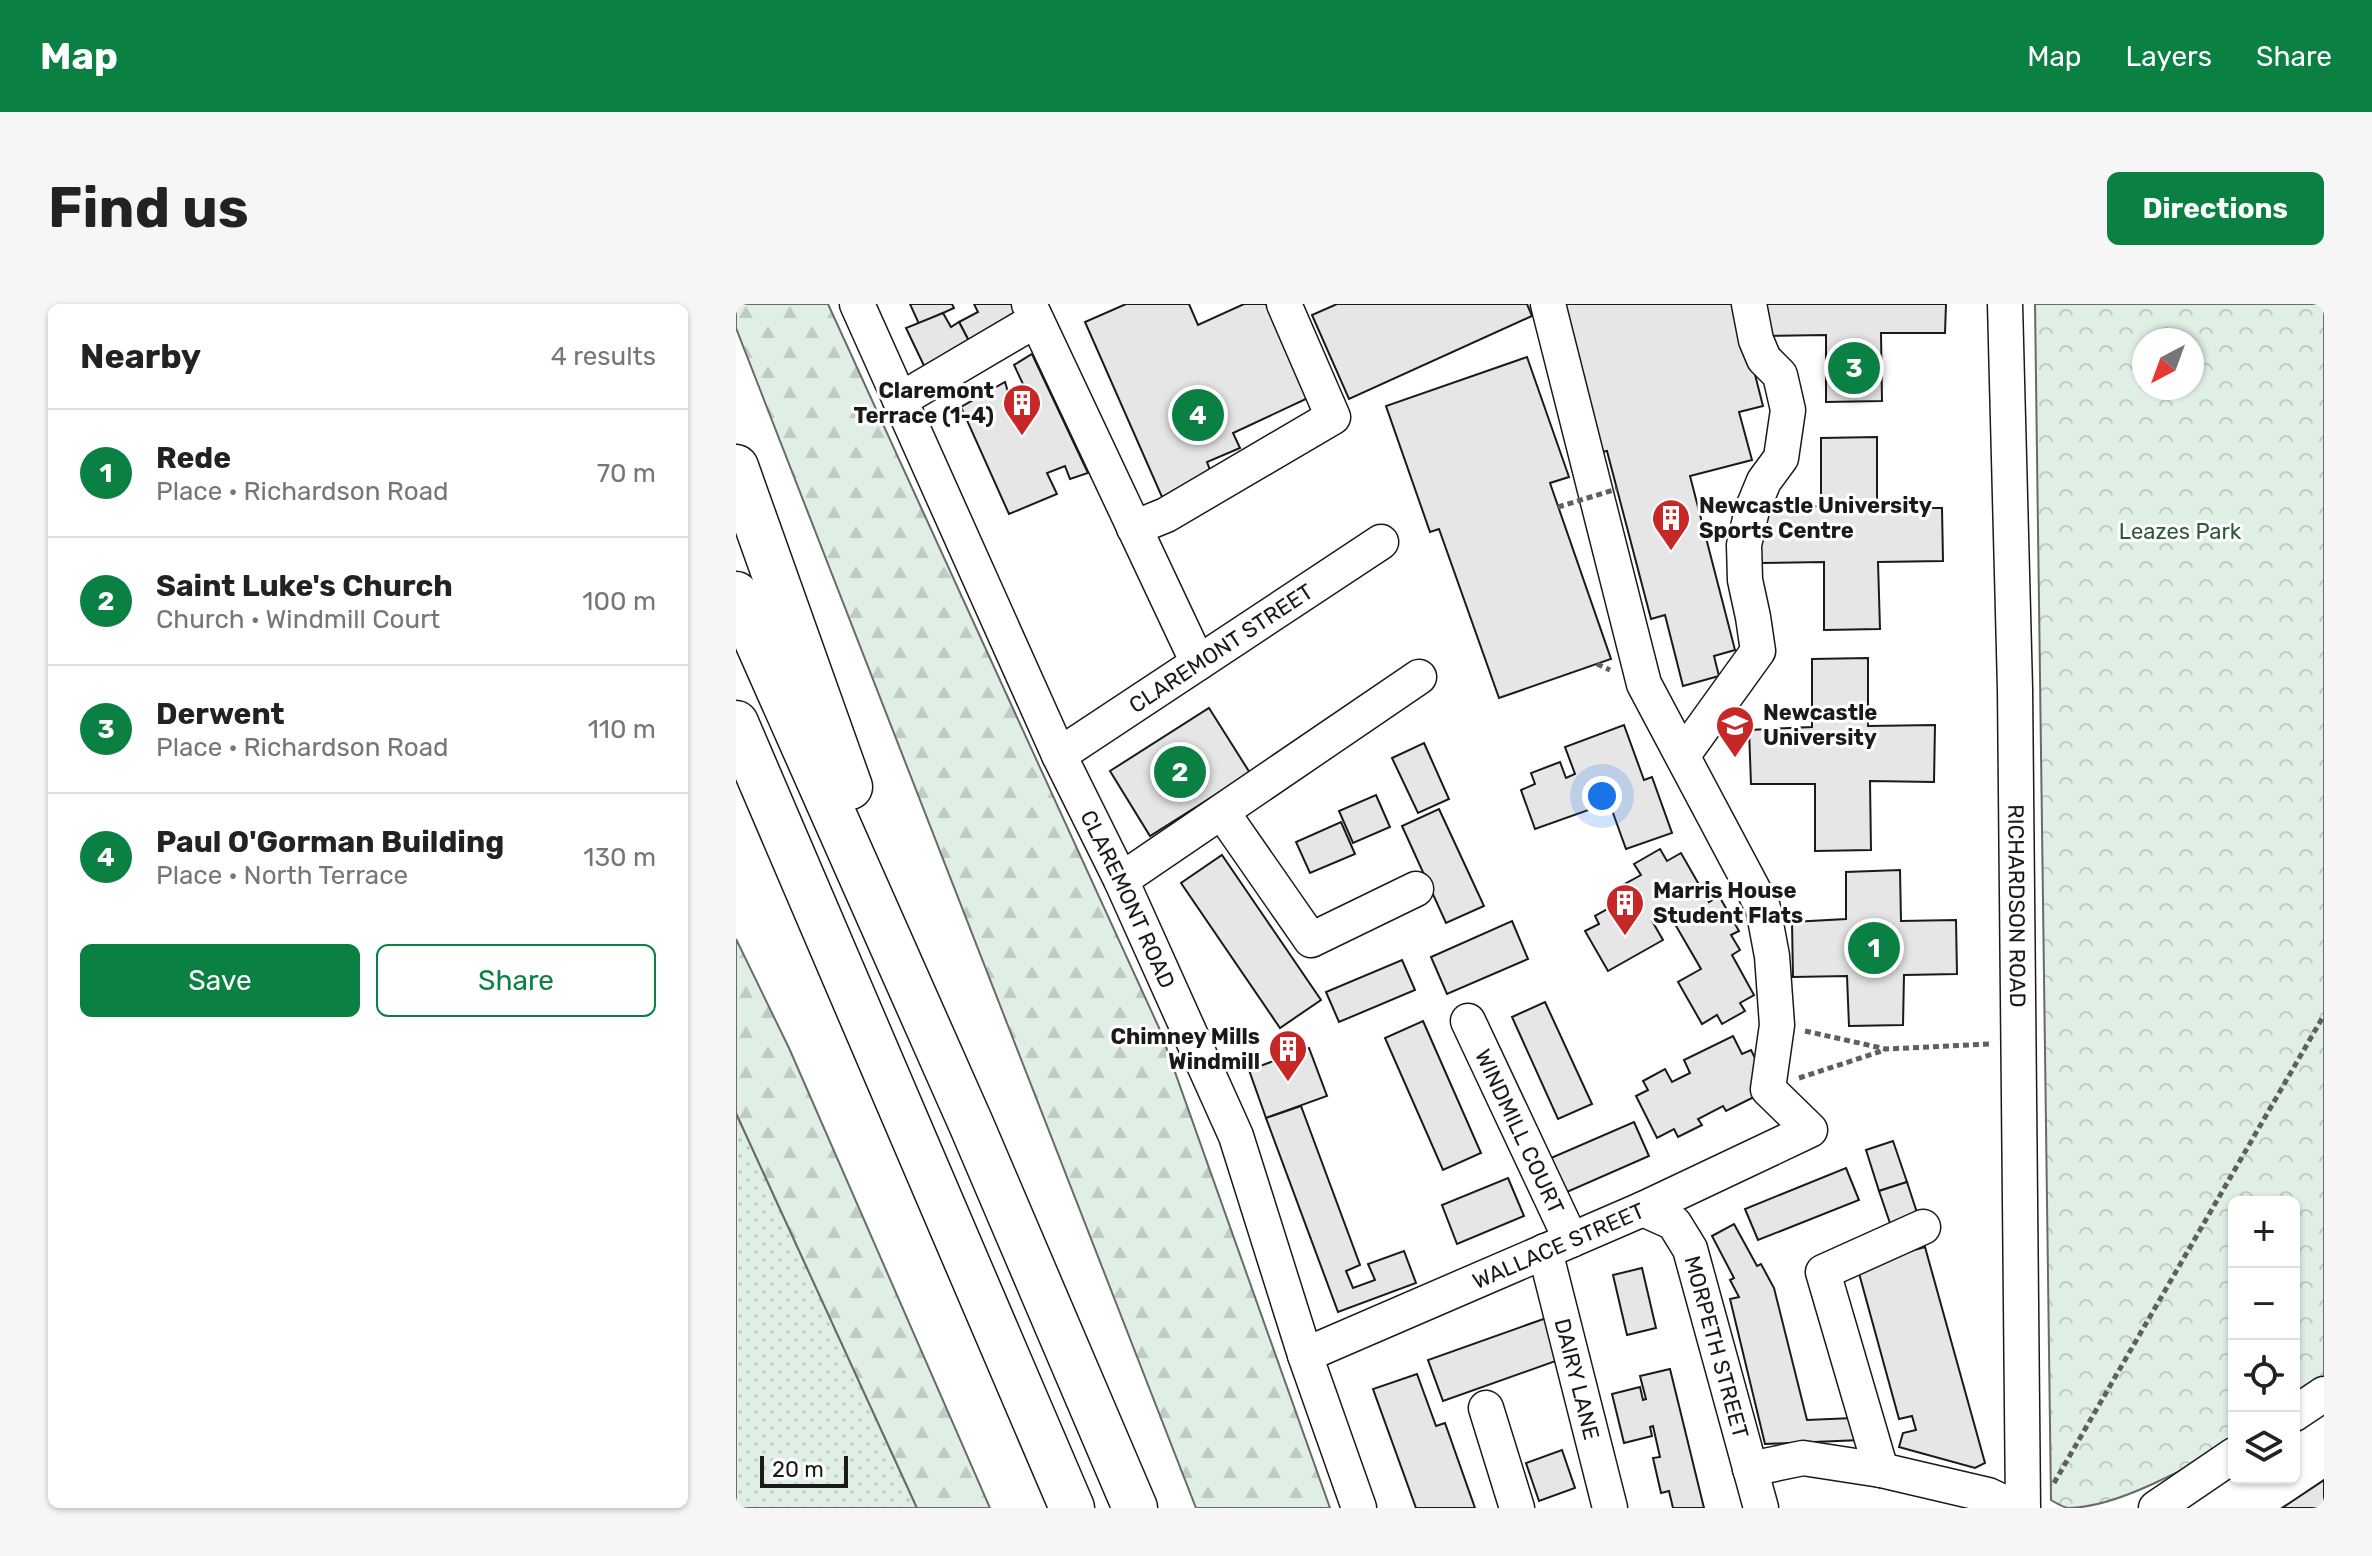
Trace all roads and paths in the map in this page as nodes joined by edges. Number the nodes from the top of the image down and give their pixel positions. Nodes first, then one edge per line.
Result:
1 (857, 304) edge
2 (1284, 304) edge
3 (1548, 304) edge
4 (1749, 304) edge
5 (2005, 304) edge
6 (1032, 312) edge
7 (900, 400) junction
8 (736, 467) edge
9 (1617, 489) dead end
10 (1558, 507) dead end
11 (1134, 528) junction
12 (1381, 542) dead end
13 (736, 594) edge
14 (1198, 663) junction
15 (1419, 677) dead end
16 (736, 723) edge
17 (1059, 755) junction
18 (1683, 755) junction
19 (736, 756) edge
20 (1222, 812) junction
21 (799, 865) junction
22 (1121, 880) junction
23 (1416, 889) dead end
24 (2324, 1015) edge
25 (1468, 1021) dead end
26 (1777, 1025) junction
27 (2017, 1042) junction
28 (1886, 1049) junction
29 (1768, 1089) junction
30 (971, 1124) junction
31 (1643, 1209) junction
32 (1923, 1227) dead end
33 (1558, 1245) junction
34 (1305, 1355) junction
35 (2324, 1394) edge
36 (1486, 1408) dead end
37 (2297, 1412) edge
38 (2228, 1459) edge
39 (1750, 1469) junction
40 (1881, 1470) junction
41 (2028, 1503) edge
42 (1072, 1508) edge
43 (1135, 1508) edge
44 (1359, 1508) edge
45 (1517, 1508) edge
46 (1610, 1508) edge
47 (1761, 1508) edge
48 (2156, 1508) edge

1 - 7 street, CLAREMONT ROAD
2 - 11 street
3 - 18 street
4 - 18 street
5 - 27 street, RICHARDSON ROAD
6 - 7 street
6 - 11 street
7 - 17 street, CLAREMONT ROAD
8 - 30 highway
9 - 10 path, bridge
11 - 14 street
12 - 14 street, CLAREMONT STREET
13 - 30 highway
14 - 17 street, CLAREMONT STREET
15 - 20 street
16 - 21 highway
17 - 22 street, CLAREMONT ROAD
18 - 26 street
19 - 21 highway
20 - 22 street
20 - 23 street
21 - 42 highway
22 - 34 street, CLAREMONT ROAD
24 - 41 path
25 - 33 street, WINDMILL COURT
26 - 28 path
26 - 29 street
27 - 28 path
27 - 41 street, RICHARDSON ROAD
28 - 29 path
29 - 31 street, WALLACE STREET
30 - 43 highway
31 - 33 street, WALLACE STREET
31 - 39 street, MORPETH STREET
32 - 40 street
33 - 34 street, WALLACE STREET
33 - 46 street, DAIRY LANE
34 - 44 street, CLAREMONT ROAD
35 - 37 street
36 - 45 street
38 - 48 street
39 - 40 street
39 - 47 street, MORPETH STREET
40 - 41 street

